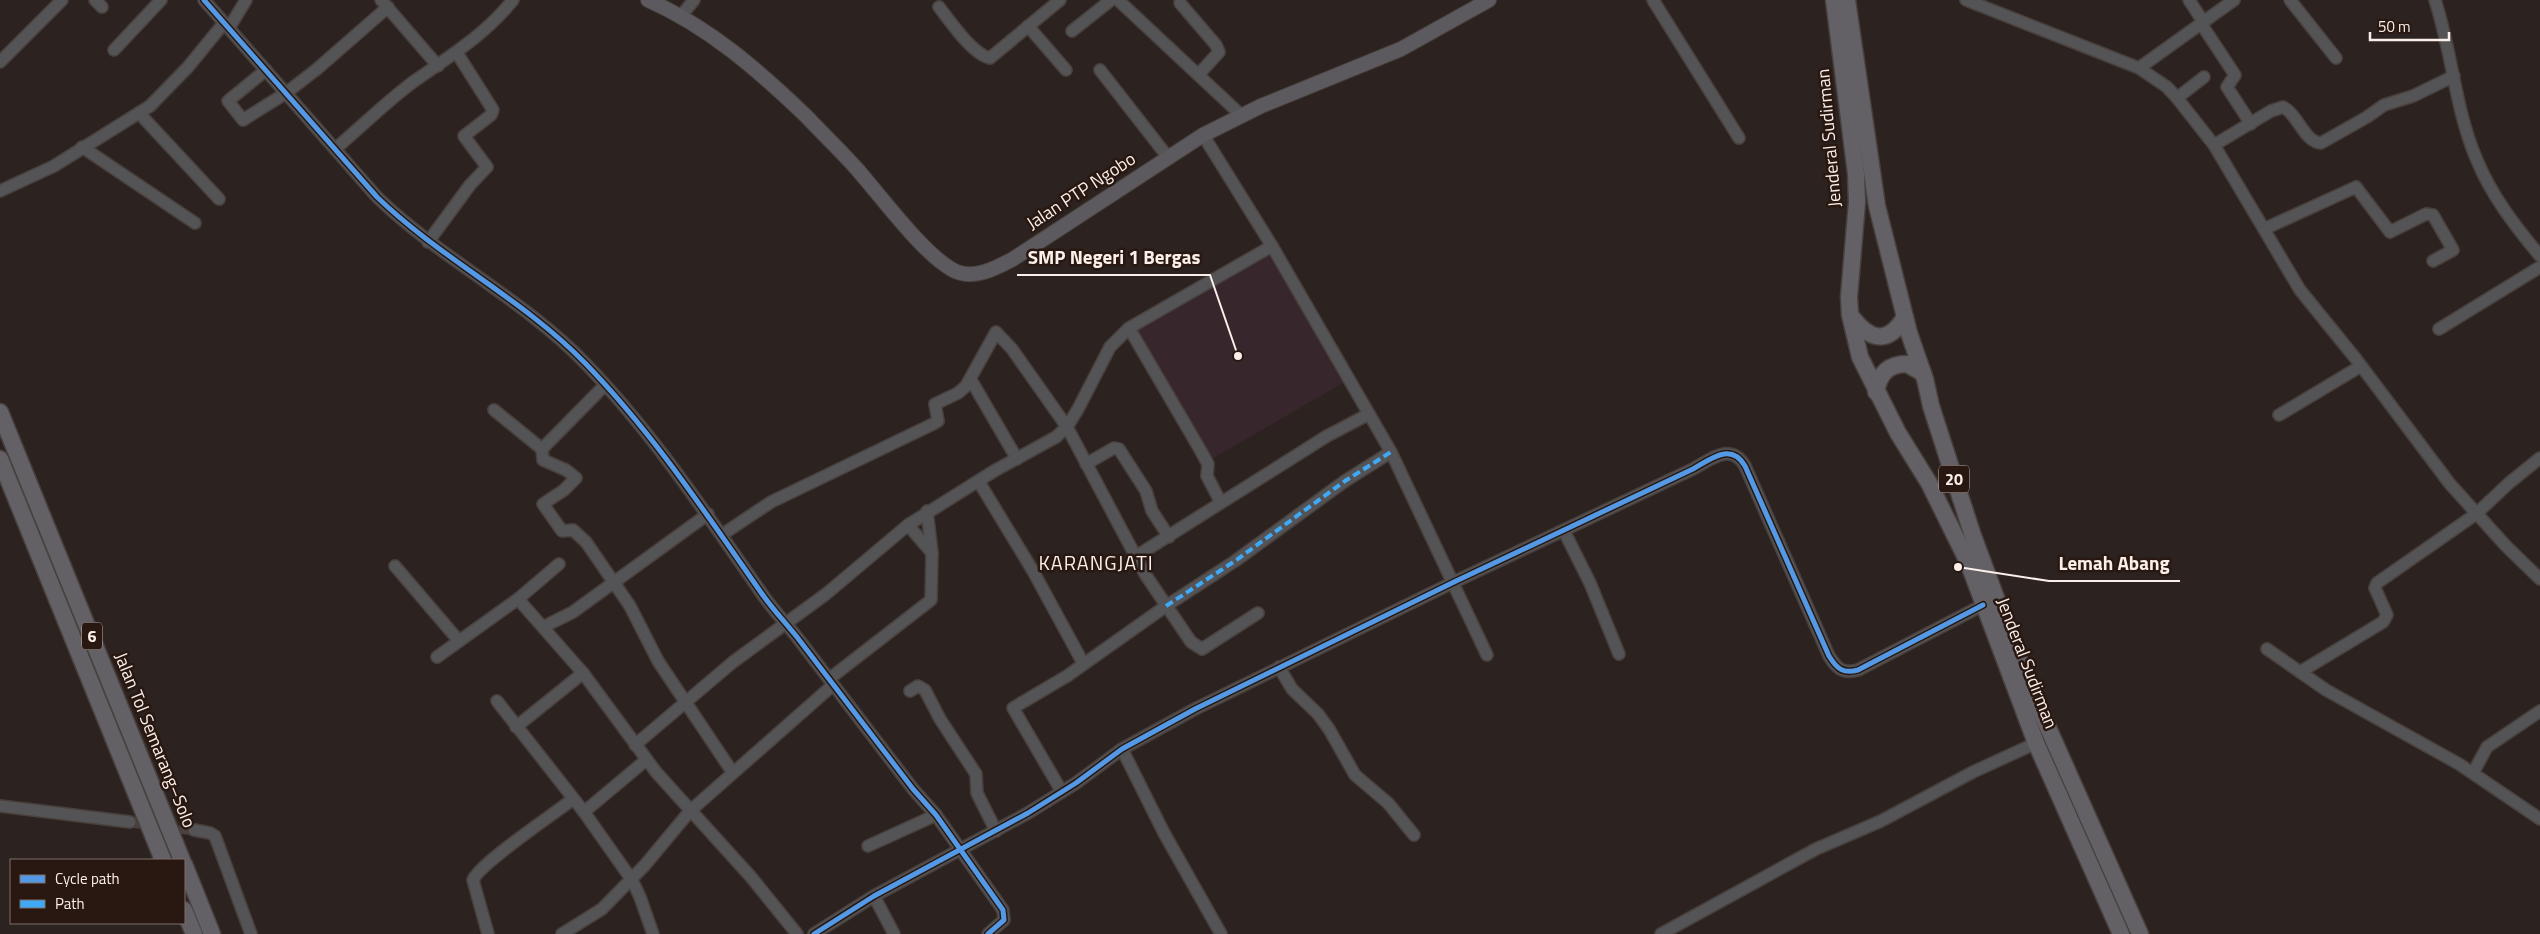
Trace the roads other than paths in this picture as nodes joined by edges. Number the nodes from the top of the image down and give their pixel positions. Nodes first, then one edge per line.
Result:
1 (62, 0) edge
2 (161, 0) edge
3 (204, 0) edge
4 (246, 0) edge
5 (513, 0) edge
6 (648, 0) edge
7 (694, 0) edge
8 (1060, 0) edge
9 (1111, 0) edge
10 (1118, 0) edge
11 (1489, 0) edge
12 (1653, 0) edge
13 (1834, 0) edge
14 (1847, 0) edge
15 (1966, 0) edge
16 (2189, 0) edge
17 (2234, 0) edge
18 (2290, 0) edge
19 (2435, 0) edge
20 (1180, 3) dead end
21 (384, 4) edge
22 (1472, 4) edge
23 (939, 7) dead end
24 (681, 16) junction
25 (2203, 24) junction
26 (227, 26) junction
27 (1028, 26) junction
28 (1072, 31) dead end
29 (114, 50) dead end
30 (457, 53) junction
31 (2336, 58) dead end
32 (0, 62) edge
33 (438, 66) junction
34 (2139, 68) junction
35 (266, 70) junction
36 (1066, 70) dead end
37 (1100, 70) dead end
38 (1199, 74) junction
39 (2454, 76) junction
40 (2204, 77) dead end
41 (286, 93) junction
42 (2178, 98) junction
43 (138, 112) junction
44 (1241, 115) junction
45 (2251, 124) junction
46 (1203, 135) junction
47 (1739, 138) dead end
48 (2214, 145) junction
49 (82, 147) junction
50 (335, 150) junction
51 (1168, 156) junction
52 (0, 191) edge
53 (218, 199) dead end
54 (195, 223) dead end
55 (2264, 229) junction
56 (428, 242) junction
57 (1272, 246) junction
58 (2540, 256) edge
59 (2433, 262) dead end
60 (2540, 267) edge
61 (1850, 315) junction
62 (1904, 316) junction
63 (1129, 328) junction
64 (2439, 329) dead end
65 (2361, 366) junction
66 (1923, 374) junction
67 (971, 380) junction
68 (606, 385) junction
69 (1876, 392) junction
70 (494, 410) dead end
71 (0, 412) edge
72 (1369, 414) junction
73 (2280, 415) dead end
74 (1067, 427) junction
75 (542, 449) junction
76 (1390, 452) junction
77 (2540, 458) edge
78 (0, 459) edge
79 (1017, 459) junction
80 (1086, 464) junction
81 (979, 482) junction
82 (1220, 501) junction
83 (927, 511) junction
84 (708, 514) junction
85 (2476, 514) junction
86 (908, 525) junction
87 (1564, 531) junction
88 (723, 534) junction
89 (1169, 537) junction
90 (932, 553) junction
91 (1135, 557) junction
92 (559, 564) dead end
93 (395, 566) dead end
94 (2540, 579) edge
95 (613, 582) junction
96 (1454, 582) junction
97 (518, 600) junction
98 (1982, 605) junction
99 (1166, 606) junction
100 (1258, 613) dead end
101 (786, 624) junction
102 (543, 627) junction
103 (459, 641) junction
104 (2267, 649) dead end
105 (1619, 654) dead end
106 (1487, 655) dead end
107 (437, 657) dead end
108 (1083, 663) junction
109 (1279, 667) junction
110 (2300, 672) junction
111 (583, 673) junction
112 (831, 682) junction
113 (910, 691) dead end
114 (496, 701) dead end
115 (686, 703) junction
116 (2540, 711) edge
117 (516, 727) junction
118 (2036, 743) junction
119 (635, 745) junction
120 (1122, 749) junction
121 (646, 760) junction
122 (732, 773) junction
123 (2472, 773) junction
124 (1062, 792) junction
125 (573, 799) junction
126 (0, 806) edge
127 (690, 811) junction
128 (584, 812) junction
129 (936, 814) junction
130 (2540, 819) edge
131 (130, 822) tunnel mouth
132 (194, 830) tunnel mouth
133 (996, 831) junction
134 (1414, 835) dead end
135 (868, 846) dead end
136 (961, 848) junction
137 (163, 859) edge
138 (182, 859) edge
139 (185, 866) edge
140 (632, 880) junction
141 (874, 896) junction
142 (185, 912) edge
143 (194, 934) edge
144 (212, 934) edge
145 (252, 934) edge
146 (488, 934) edge
147 (562, 934) edge
148 (653, 934) edge
149 (797, 934) edge
150 (814, 934) edge
151 (894, 934) edge
152 (988, 934) edge
153 (1221, 934) edge
154 (1661, 934) edge
155 (2122, 934) edge
156 (2140, 934) edge

1 - 32 street
2 - 29 street
3 - 26 street
4 - 26 street
5 - 30 street
6 - 24 main road, Jalan PTP Ngobo
7 - 24 street
8 - 27 street
9 - 28 street
10 - 38 street
11 - 22 main road, Jalan PTP Ngobo
12 - 47 street
13 - 61 highway, Jenderal Sudirman / 20
14 - 62 highway, Jenderal Sudirman / 20
15 - 34 street
16 - 25 street
17 - 25 street
18 - 31 street
19 - 39 street
20 - 38 street
21 - 33 street
21 - 41 street
22 - 44 main road, Jalan PTP Ngobo
23 - 27 street
24 - 51 main road, Jalan PTP Ngobo
25 - 34 street
25 - 45 street
26 - 35 street
26 - 43 street
27 - 36 street
30 - 33 street
30 - 56 street
33 - 50 street
34 - 42 street
35 - 41 street
35 - 41 street
37 - 51 street
38 - 44 street
39 - 45 street
39 - 58 street
40 - 42 street
41 - 50 street
42 - 48 street
43 - 49 street
43 - 53 street
44 - 46 main road, Jalan PTP Ngobo
45 - 48 street
46 - 51 main road, Jalan PTP Ngobo
46 - 57 street
48 - 55 street
49 - 52 street
49 - 54 street
50 - 56 street
55 - 59 street
55 - 65 street
56 - 68 street
57 - 63 street
57 - 72 street
60 - 64 street
61 - 62 highway
61 - 69 highway, Jenderal Sudirman / 20
62 - 66 highway, Jenderal Sudirman / 20
63 - 74 street
63 - 82 street
65 - 73 street
65 - 85 street
66 - 69 highway
66 - 156 highway, Jenderal Sudirman / 20
67 - 74 street
67 - 79 street
67 - 88 street
68 - 75 street
68 - 84 street
69 - 98 highway, Jenderal Sudirman / 20
70 - 75 street
71 - 138 highway, Jalan Tol Semarang–Solo / 6
72 - 76 street
72 - 82 street
74 - 79 street
74 - 80 street
75 - 95 street
76 - 96 street
76 - 99 street
77 - 85 street
78 - 137 highway, 6
79 - 81 street
80 - 89 street
80 - 91 street
81 - 83 street
81 - 108 street
82 - 89 street
83 - 86 street
83 - 90 street
84 - 88 street
84 - 95 street
85 - 94 street
85 - 110 street
86 - 90 street
86 - 101 street
87 - 96 street
87 - 98 street
87 - 105 street
88 - 101 street
89 - 91 street
90 - 112 street
91 - 99 street
92 - 97 street
93 - 103 street
95 - 102 street
95 - 115 street
96 - 106 street
96 - 109 street
97 - 102 street
97 - 103 street
98 - 118 highway, Jenderal Sudirman / 20
99 - 100 street
99 - 108 street
101 - 112 street
101 - 115 street
102 - 111 street
103 - 107 street
104 - 110 street
108 - 124 street
109 - 120 street
109 - 134 street
110 - 123 street
111 - 117 street
111 - 119 street
112 - 122 street
112 - 129 street
113 - 133 street
114 - 117 street
115 - 119 street
115 - 122 street
116 - 123 street
117 - 125 street
118 - 154 street
118 - 155 highway, Jenderal Sudirman / 20
119 - 121 street
120 - 124 street
120 - 153 street
121 - 127 street
121 - 128 street
122 - 127 street
123 - 130 street
124 - 133 street
125 - 128 street
125 - 146 street
126 - 131 street
127 - 140 street
127 - 149 street
128 - 140 street
129 - 135 street
129 - 136 street
132 - 145 street
133 - 136 street
136 - 141 street
136 - 152 street
139 - 144 highway
140 - 147 street
140 - 148 street
141 - 150 street
141 - 151 street
142 - 143 highway

